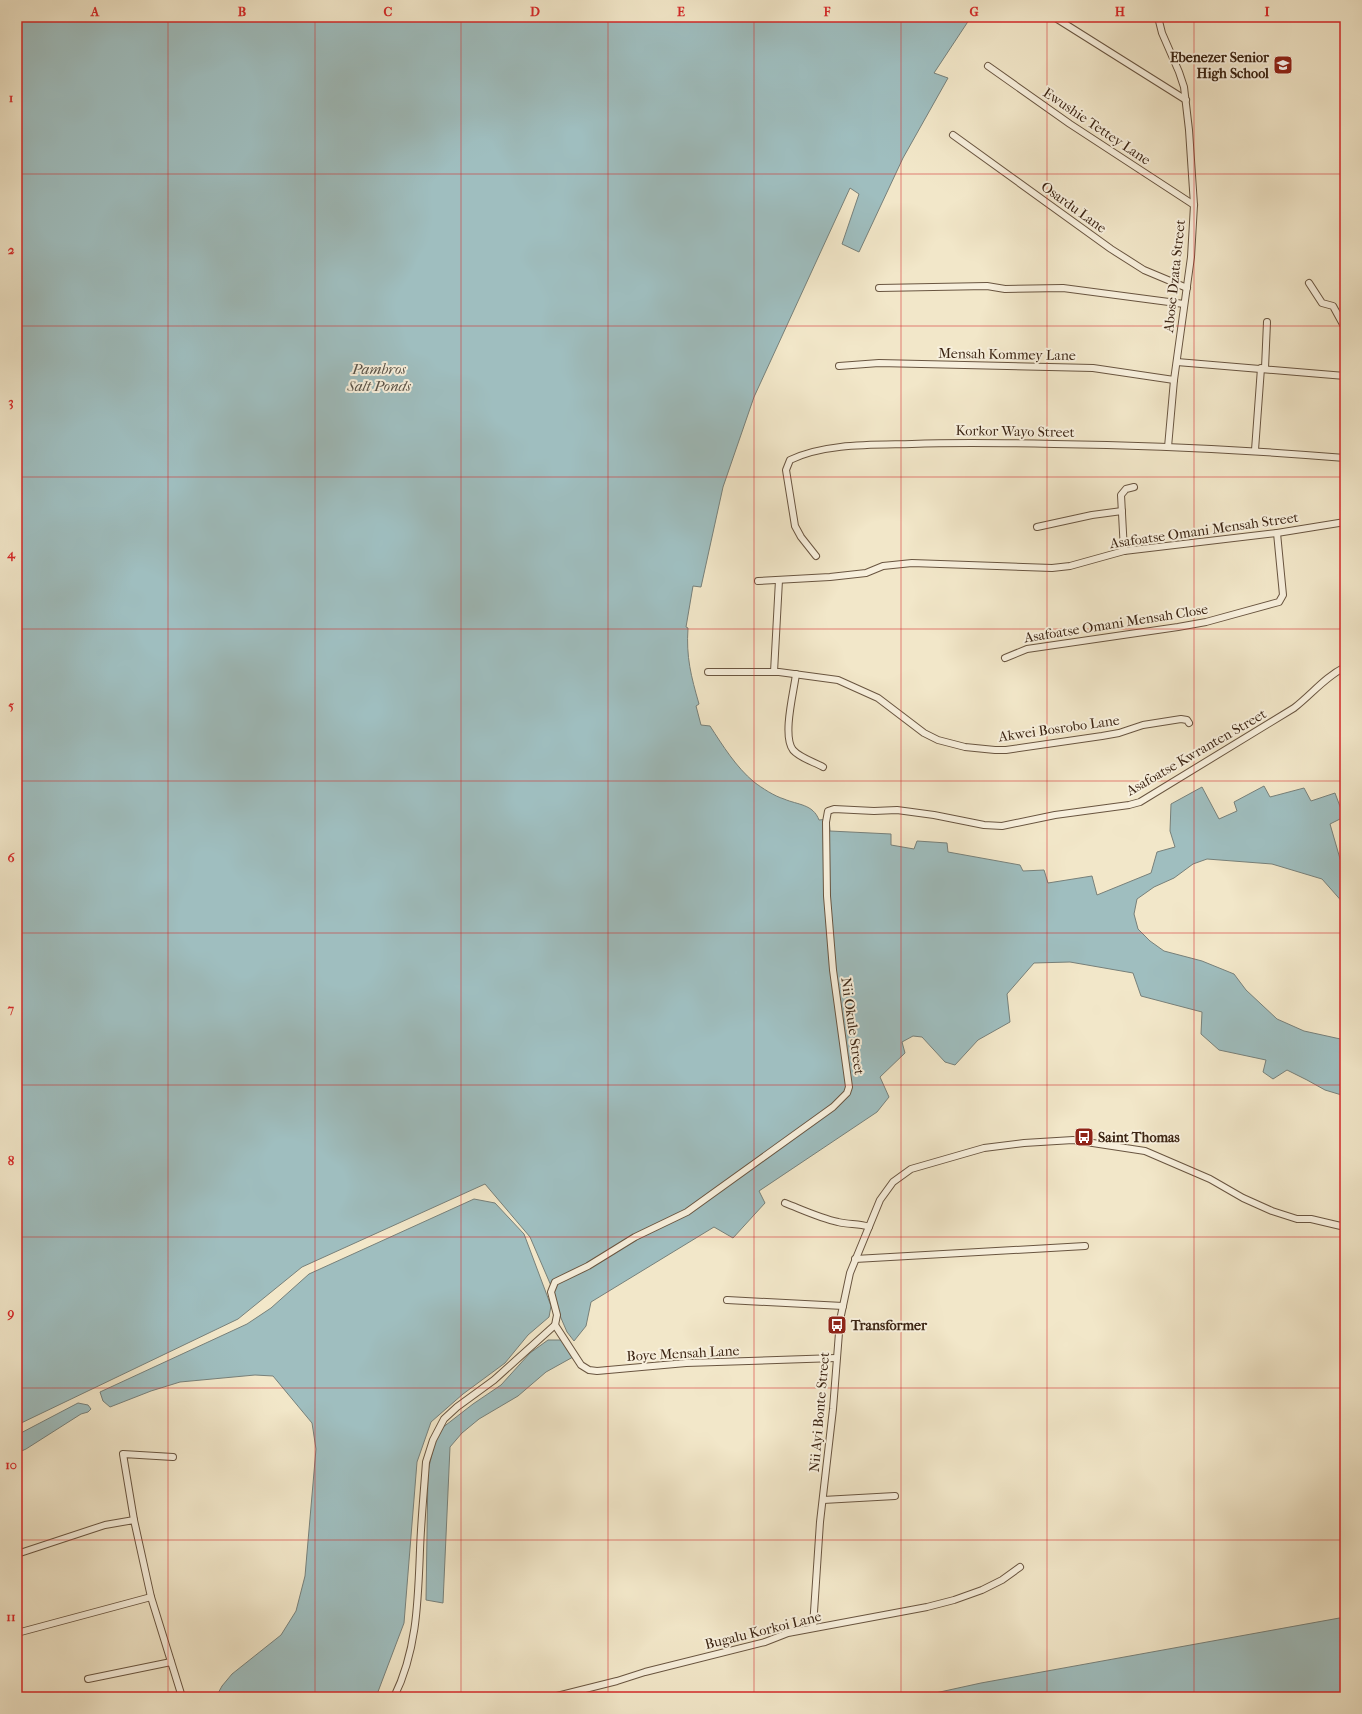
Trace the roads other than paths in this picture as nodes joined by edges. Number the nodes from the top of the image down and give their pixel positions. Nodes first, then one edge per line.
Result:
1 (1054, 17) edge
2 (1158, 17) edge
3 (988, 66) dead end
4 (1186, 100) junction
5 (952, 135) dead end
6 (1194, 205) junction
7 (1309, 283) dead end
8 (879, 288) dead end
9 (1187, 288) junction
10 (1184, 304) junction
11 (1267, 322) dead end
12 (1345, 328) edge
13 (1177, 362) junction
14 (839, 366) dead end
15 (1263, 368) junction
16 (1345, 376) edge
17 (1174, 380) junction
18 (1168, 447) junction
19 (1255, 450) junction
20 (1345, 458) edge
21 (1134, 487) dead end
22 (1122, 511) junction
23 (1345, 522) edge
24 (1037, 527) dead end
25 (1277, 533) junction
26 (1124, 551) junction
27 (816, 556) dead end
28 (779, 580) junction
29 (758, 581) dead end
30 (1005, 658) dead end
31 (1345, 666) edge
32 (708, 672) dead end
33 (774, 672) junction
34 (796, 674) junction
35 (1189, 723) dead end
36 (823, 767) dead end
37 (828, 811) joint
38 (785, 1203) dead end
39 (869, 1227) junction
40 (1345, 1227) edge
41 (1085, 1246) dead end
42 (855, 1259) junction
43 (727, 1300) dead end
44 (843, 1306) junction
45 (555, 1325) junction
46 (836, 1358) junction
47 (173, 1457) dead end
48 (895, 1496) dead end
49 (822, 1500) junction
50 (134, 1520) junction
51 (17, 1554) edge
52 (1020, 1567) dead end
53 (152, 1597) junction
54 (813, 1628) junction
55 (17, 1633) edge
56 (171, 1662) junction
57 (88, 1679) dead end
58 (182, 1697) edge
59 (394, 1697) edge
60 (553, 1697) edge

1 - 4 street
2 - 4 street, Abose Dzata Street
3 - 6 street, Ewushie Tettey Lane
4 - 6 street, Abose Dzata Street
5 - 9 street, Osardu Lane
6 - 9 street, Abose Dzata Street
7 - 12 street
8 - 10 street
9 - 10 street, Abose Dzata Street
10 - 13 street, Abose Dzata Street
11 - 15 street
13 - 15 street
13 - 17 street, Abose Dzata Street
14 - 17 street, Mensah Kommey Lane
15 - 16 street
15 - 19 street
17 - 18 street, Abose Dzata Street
18 - 19 street, Korkor Wayo Street
18 - 27 street, Korkor Wayo Street
19 - 20 street, Korkor Wayo Street
21 - 22 street
22 - 24 street
22 - 26 street
23 - 25 street, Asafoatse Omani Mensah Street
25 - 26 street, Asafoatse Omani Mensah Street
25 - 30 street, Asafoatse Omani Mensah Close
26 - 28 street, Asafoatse Omani Mensah Street
28 - 29 street, Asafoatse Omani Mensah Street
28 - 33 street
31 - 37 street, Asafoatse Kwranten Street
32 - 33 street, Akwei Bosrobo Lane
33 - 34 street, Akwei Bosrobo Lane
34 - 35 street, Akwei Bosrobo Lane
34 - 36 street
37 - 45 street, Nii Okule Street
38 - 39 street
39 - 40 street, Nii Ayi Bonte Street
39 - 42 street, Nii Ayi Bonte Street
41 - 42 street
42 - 44 street, Nii Ayi Bonte Street
43 - 44 street
44 - 46 street, Nii Ayi Bonte Street
45 - 46 street, Boye Mensah Lane
45 - 59 street
46 - 49 street, Nii Ayi Bonte Street
47 - 50 street
48 - 49 street
49 - 54 street, Nii Ayi Bonte Street
50 - 51 street
50 - 53 street
52 - 54 street, Bugalu Korkoi Lane
53 - 55 street
53 - 56 street
54 - 60 street, Bugalu Korkoi Lane
56 - 57 street
56 - 58 street

